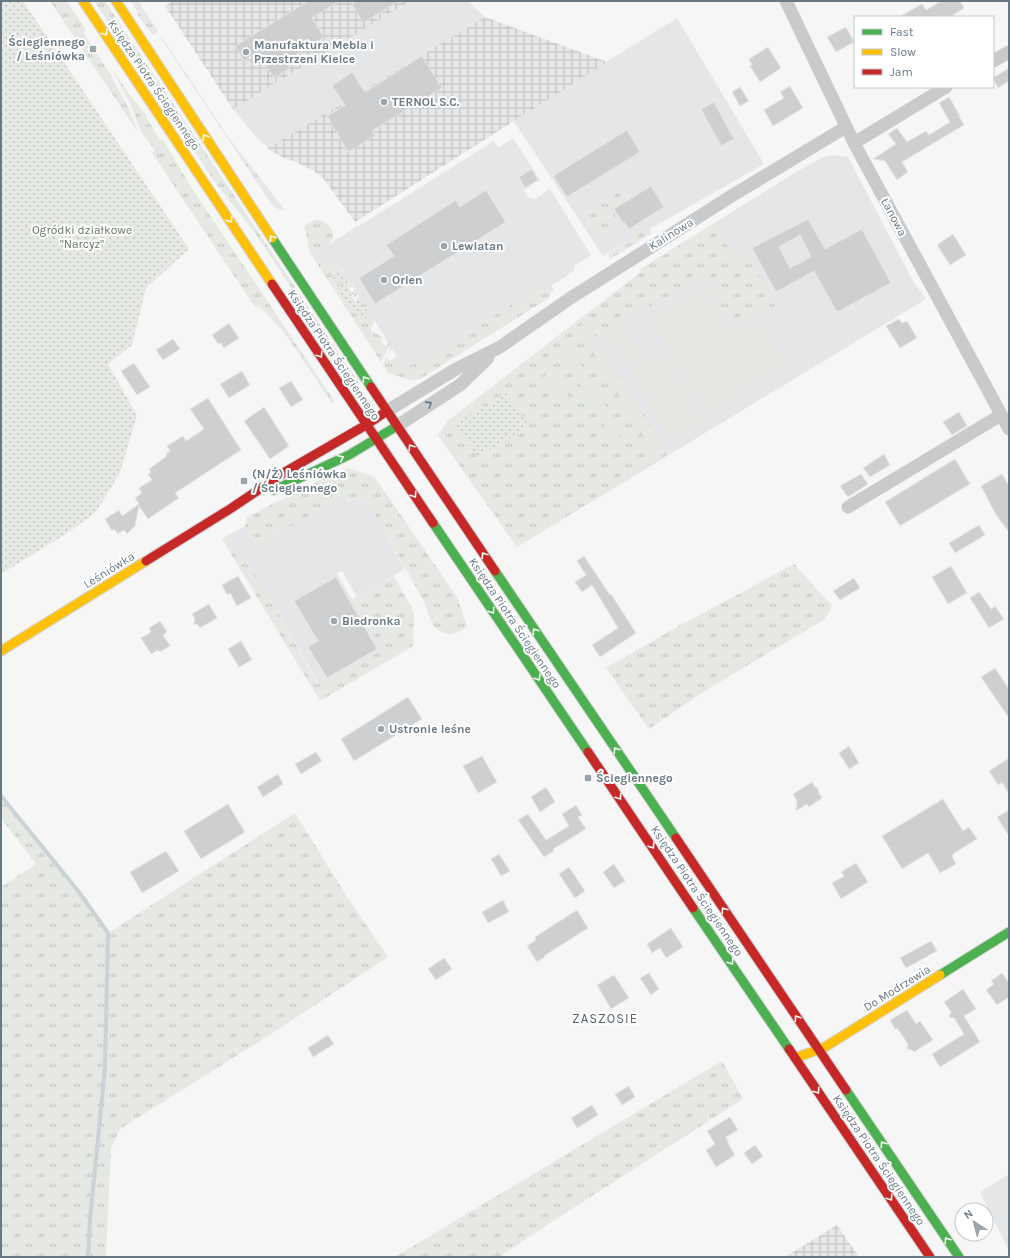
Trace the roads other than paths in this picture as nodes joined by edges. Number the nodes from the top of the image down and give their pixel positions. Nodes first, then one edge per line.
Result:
1 (83, 1) edge
2 (116, 1) edge
3 (786, 1) edge
4 (1009, 52) edge
5 (994, 60) edge
6 (944, 88) edge
7 (846, 127) junction
8 (854, 143) junction
9 (500, 347) junction
10 (387, 411) junction
11 (1001, 415) junction
12 (366, 425) junction
13 (397, 426) junction
14 (1009, 430) edge
15 (376, 439) junction
16 (848, 507) dead end
17 (230, 509) junction
18 (1, 651) edge
19 (1009, 932) edge
20 (819, 1050) junction
21 (796, 1058) junction
22 (930, 1257) edge
23 (959, 1257) edge

1 -> 12 main road, Księdza Piotra Ściegiennego
10 -> 2 main road, Księdza Piotra Ściegiennego
3 - 7 street, Łanowa
4 - 5 street
6 - 8 street
7 - 8 street, Łanowa
7 - 9 street, Kalinowa
8 - 11 street, Łanowa
9 - 10 street, Kalinowa
13 -> 9 street, Kalinowa
10 - 12 main road, Leśniówka
10 - 13 main road, Księdza Piotra Ściegiennego
11 - 14 street, Łanowa
11 - 16 street
12 - 15 main road, Księdza Piotra Ściegiennego
12 - 17 main road, Leśniówka
13 - 15 main road, Kalinowa
20 -> 13 main road, Księdza Piotra Ściegiennego
17 -> 15 main road, Leśniówka
15 -> 21 main road, Księdza Piotra Ściegiennego
17 - 18 main road, Leśniówka
19 - 20 main road, Do Modrzewia
20 - 21 main road, Do Modrzewia
23 -> 20 main road, Księdza Piotra Ściegiennego
21 -> 22 main road, Księdza Piotra Ściegiennego

